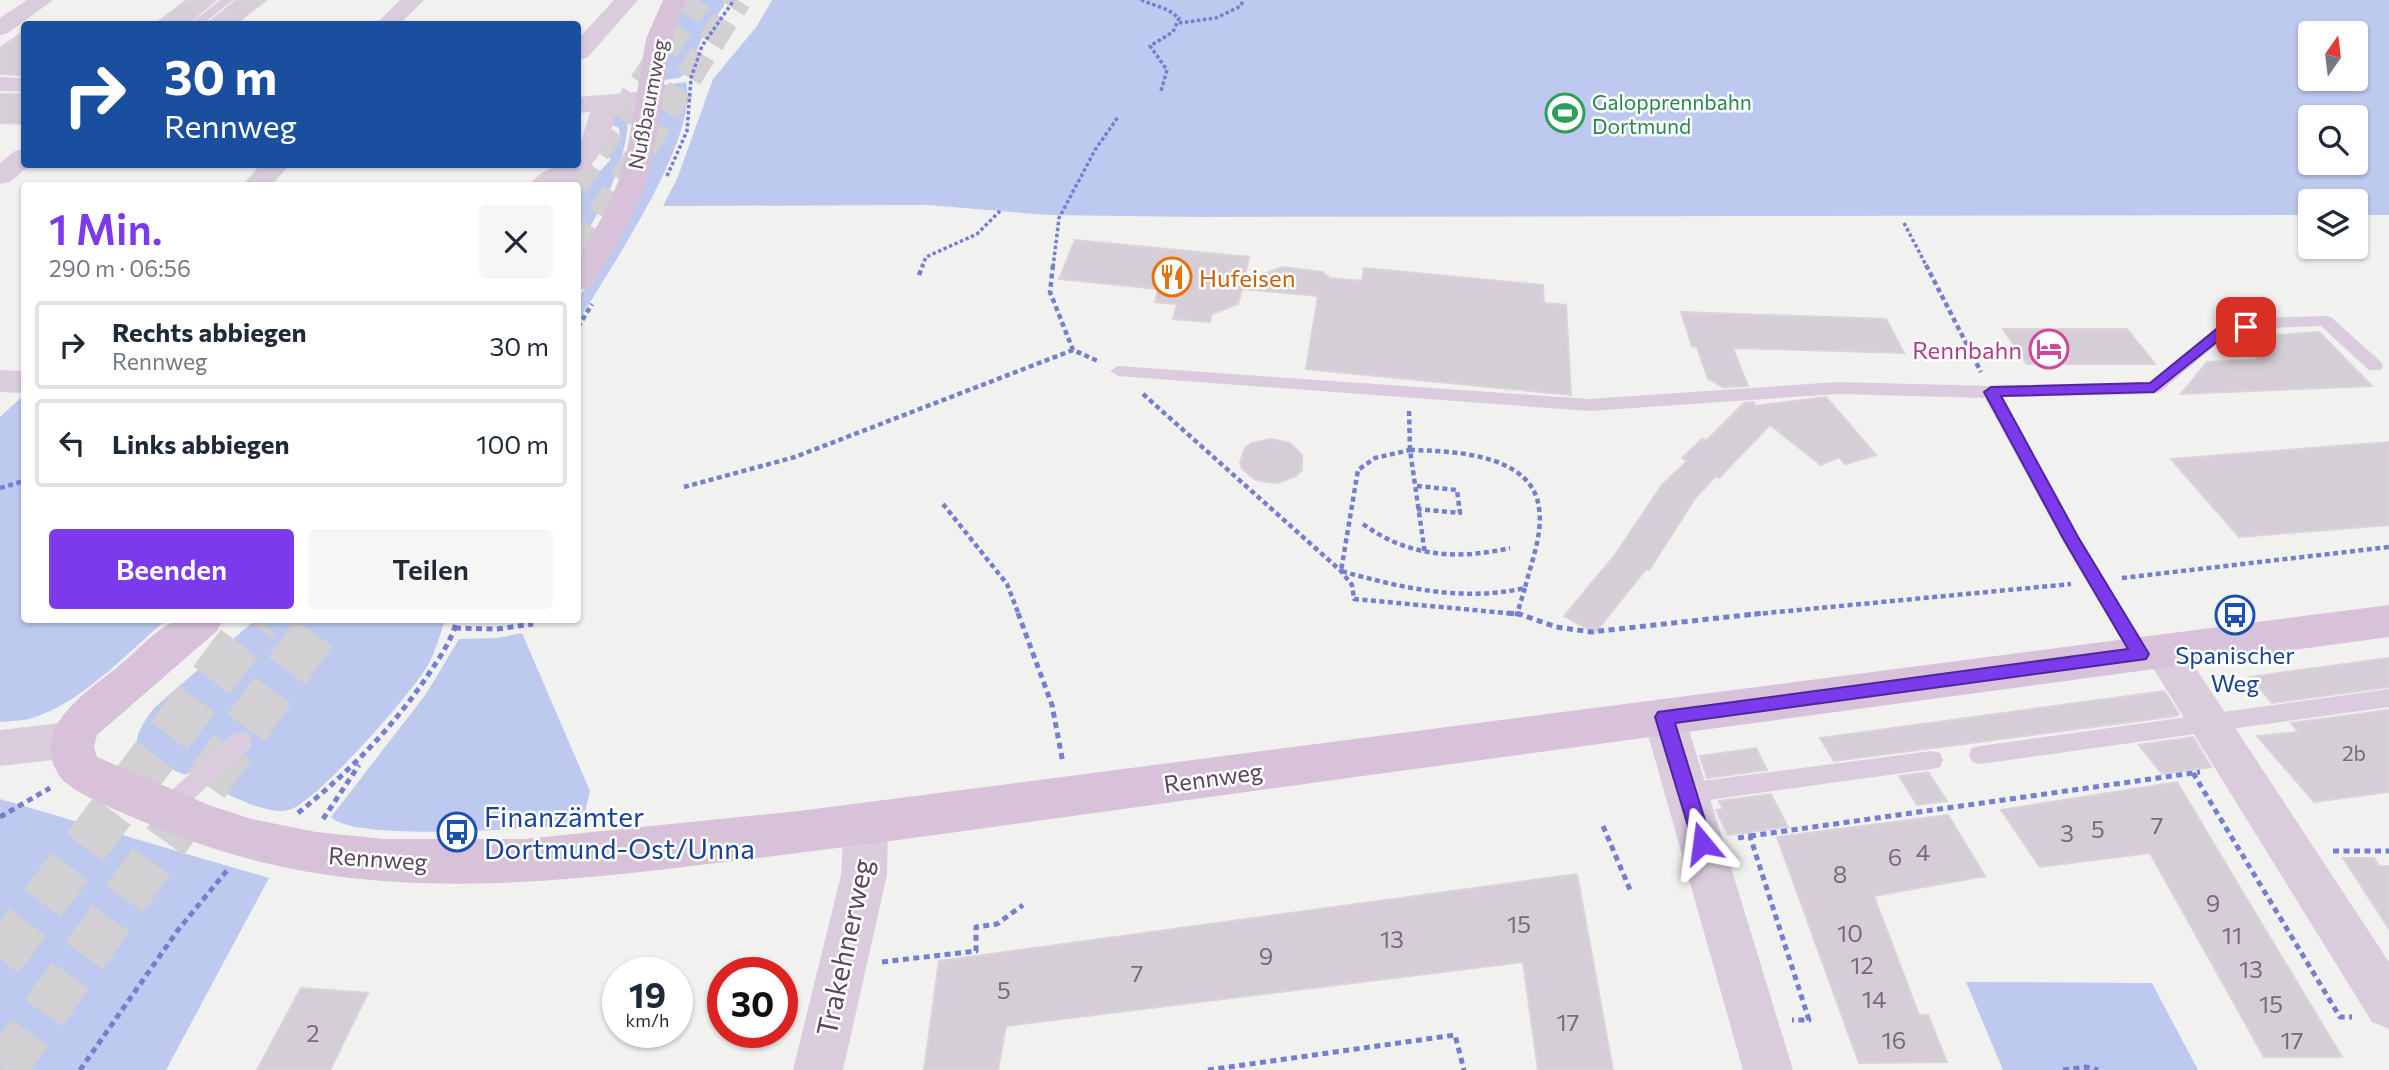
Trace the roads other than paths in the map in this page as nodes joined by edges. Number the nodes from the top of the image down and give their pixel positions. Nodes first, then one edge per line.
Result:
1 (42, 0) edge
2 (228, 0) edge
3 (413, 0) edge
4 (627, 0) edge
5 (675, 0) edge
6 (200, 21) edge
7 (390, 21) edge
8 (0, 28) edge
9 (581, 50) edge
10 (0, 84) edge
11 (21, 85) edge
12 (649, 99) junction
13 (591, 105) edge
14 (21, 159) edge
15 (581, 159) edge
16 (273, 168) edge
17 (571, 168) edge
18 (0, 176) edge
19 (259, 182) edge
20 (548, 182) edge
21 (581, 276) edge
22 (2375, 366) dead end
23 (1118, 371) dead end
24 (0, 381) edge
25 (21, 382) edge
26 (1991, 392) junction
27 (2389, 621) edge
28 (199, 623) edge
29 (2152, 653) junction
30 (2389, 698) edge
31 (1664, 717) junction
32 (2210, 724) junction
33 (241, 741) dead end
34 (0, 748) edge
35 (76, 755) junction
36 (1980, 755) dead end
37 (1932, 760) dead end
38 (1687, 793) junction
39 (168, 808) junction
40 (866, 823) junction
41 (2377, 1011) edge
42 (818, 1070) edge
43 (1768, 1070) edge

1 - 8 street
2 - 6 lane
3 - 7 street
4 - 9 street
5 - 12 street, Nußbaumweg
10 - 11 street
12 - 13 street
12 - 21 street, Nußbaumweg
13 - 15 street, Nußbaumweg
14 - 18 street
16 - 19 street
17 - 20 street, Nußbaumweg
22 - 26 lane
23 - 26 lane
24 - 25 street
26 - 29 lane
27 - 29 street, Rennweg
28 - 35 street
29 - 31 street, Rennweg
29 - 32 street
30 - 32 lane
31 - 38 street
31 - 40 street, Rennweg
32 - 36 lane
32 - 41 street
33 - 39 lane
34 - 35 street
35 - 39 street, Rennweg
37 - 38 lane
38 - 43 street
39 - 40 street, Rennweg
40 - 42 street, Trakehnerweg

